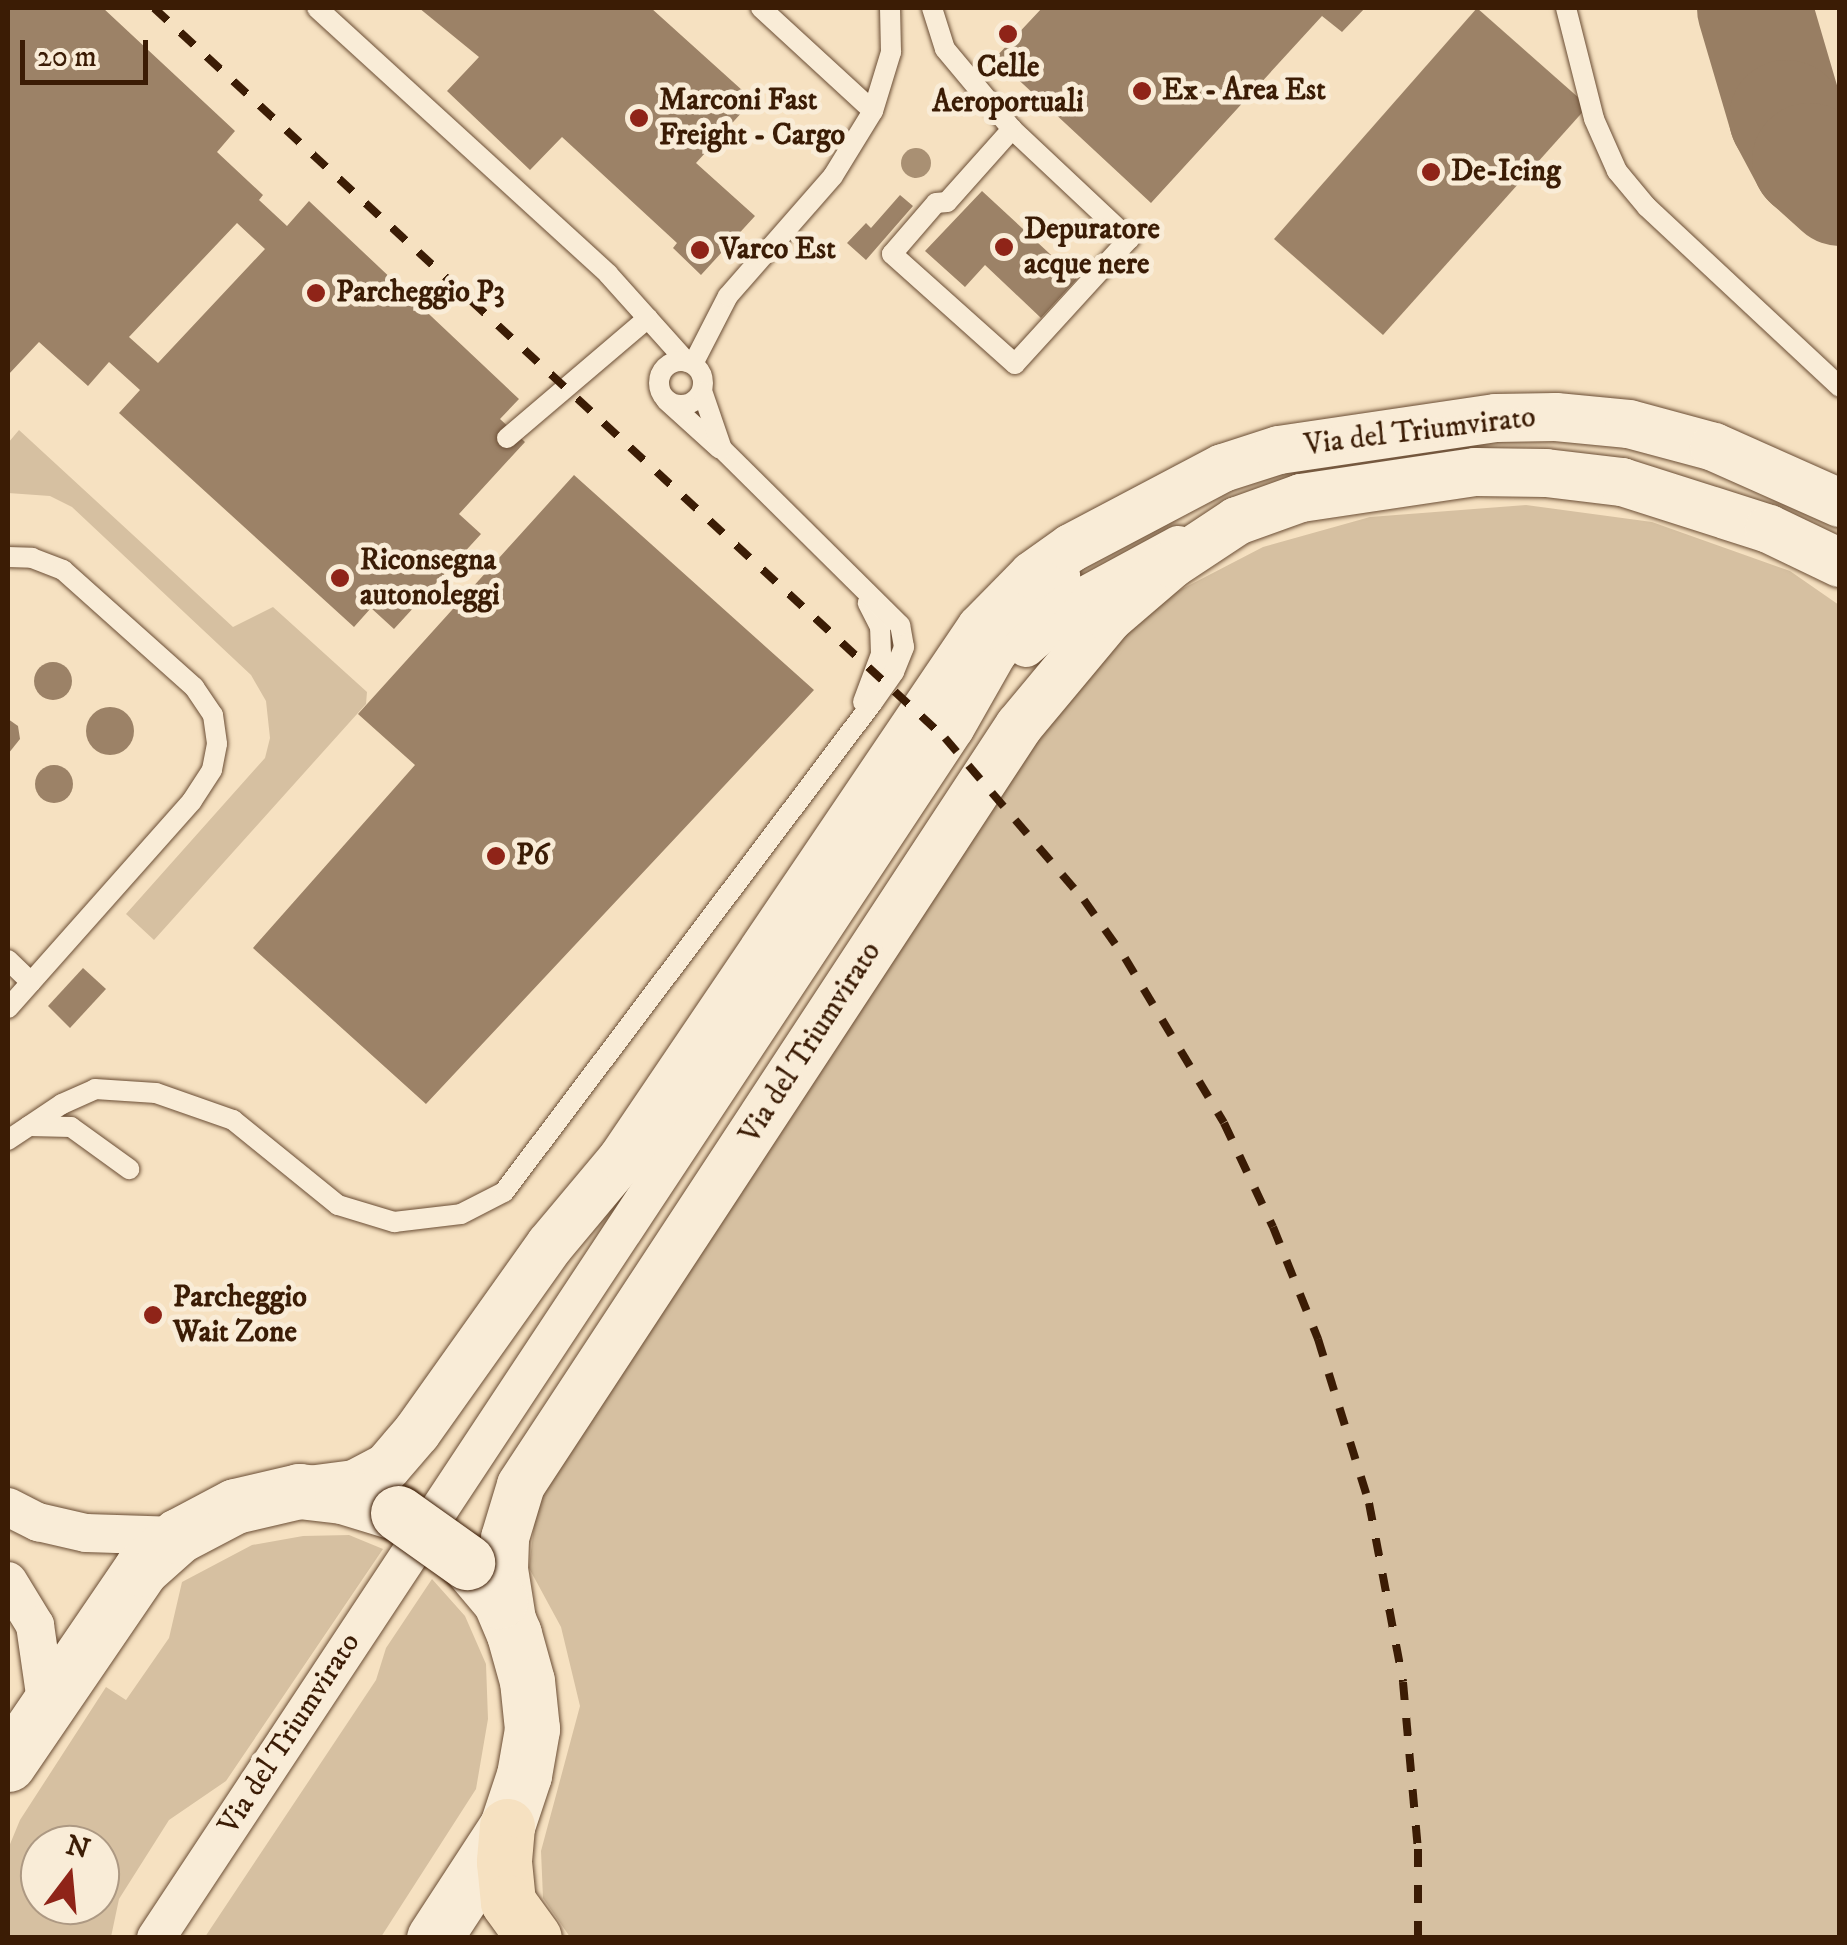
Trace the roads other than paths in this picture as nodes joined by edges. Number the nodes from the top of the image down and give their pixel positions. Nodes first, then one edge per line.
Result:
1 (317, 8) edge
2 (762, 8) edge
3 (890, 8) edge
4 (932, 8) edge
5 (1566, 8) edge
6 (873, 111) junction
7 (1012, 129) junction
8 (648, 318) junction
9 (690, 363) junction
10 (1840, 387) edge
11 (702, 391) junction
12 (665, 399) junction
13 (507, 438) dead end
14 (722, 450) junction
15 (1840, 504) edge
16 (1121, 519) junction
17 (1237, 521) junction
18 (8, 557) edge
19 (1840, 564) edge
20 (955, 729) junction
21 (8, 960) edge
22 (31, 982) junction
23 (8, 1008) edge
24 (27, 1127) junction
25 (8, 1140) edge
26 (130, 1170) dead end
27 (298, 1491) junction
28 (8, 1506) edge
29 (178, 1536) junction
30 (8, 1581) edge
31 (514, 1634) junction
32 (47, 1708) junction
33 (9, 1760) edge
34 (507, 1826) junction
35 (156, 1938) edge
36 (434, 1938) edge
37 (534, 1938) edge

1 - 8 lane
2 - 6 lane
3 - 6 lane
4 - 7 lane
5 - 10 lane
6 - 9 lane
7 - 7 lane
8 - 9 lane
8 - 13 lane
9 - 11 lane
9 - 12 lane
11 - 12 lane
11 - 14 lane
12 - 14 lane
14 - 24 lane
15 - 16 street, Via del Triumvirato
16 - 20 street, Via del Triumvirato
16 - 27 street, Via del Triumvirato
17 - 19 street, Via del Triumvirato
17 - 20 street, Via del Triumvirato
17 - 31 street, Via del Triumvirato
18 - 22 lane
20 - 35 street, Via del Triumvirato
21 - 22 lane
22 - 23 lane
24 - 25 lane
24 - 26 lane
27 - 29 main road, Via del Triumvirato
27 - 31 main road, Via del Triumvirato, bridge
28 - 29 street, Via del Triumvirato
29 - 32 main road, Via del Triumvirato
30 - 32 street
31 - 34 main road, Via del Triumvirato
32 - 33 main road, Via del Triumvirato
34 - 36 main road, Via del Triumvirato
34 - 37 highway

